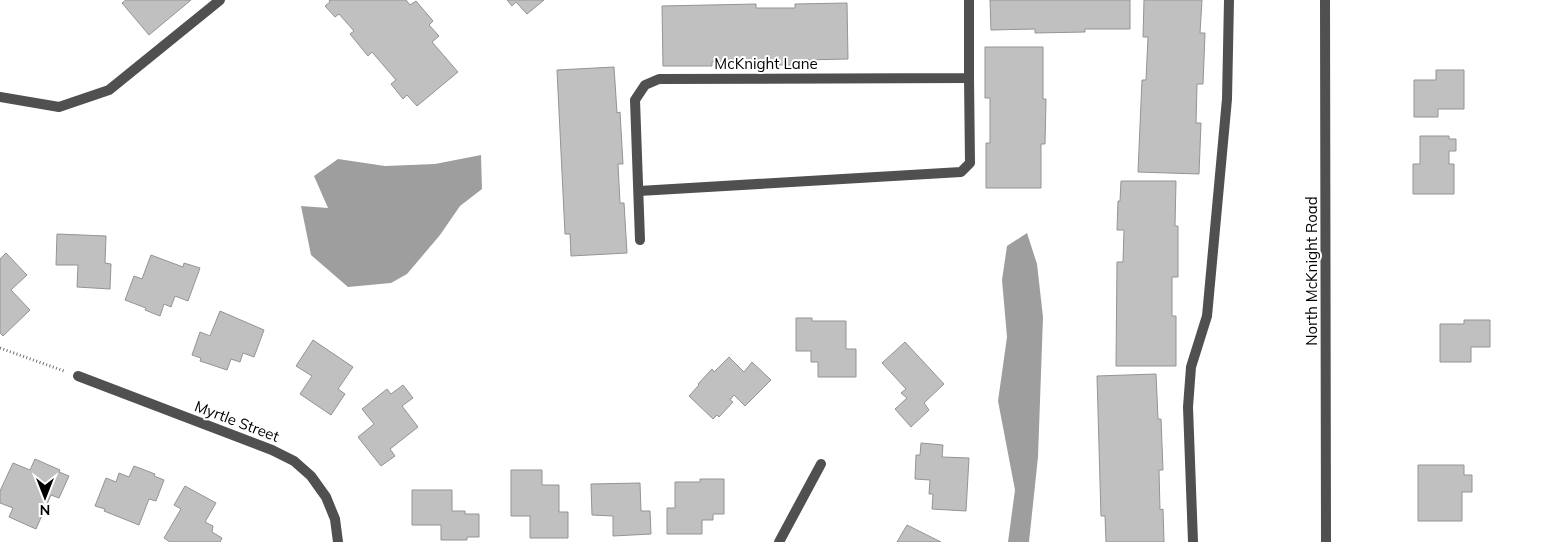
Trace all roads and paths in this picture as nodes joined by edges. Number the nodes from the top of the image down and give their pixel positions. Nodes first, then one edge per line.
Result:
1 (220, 0) edge
2 (969, 0) edge
3 (1229, 0) edge
4 (1325, 0) edge
5 (969, 78) junction
6 (0, 97) edge
7 (638, 191) junction
8 (640, 240) dead end
9 (0, 348) edge
10 (78, 376) joint
11 (821, 464) dead end
12 (338, 542) edge
13 (779, 542) edge
14 (1192, 542) edge
15 (1326, 542) edge

1 - 6 street
2 - 5 street
3 - 14 street
4 - 15 street, North McKnight Road
5 - 7 street
5 - 7 street, McKnight Lane
7 - 8 street, McKnight Lane
9 - 10 path
10 - 12 street, Myrtle Street
11 - 13 street

